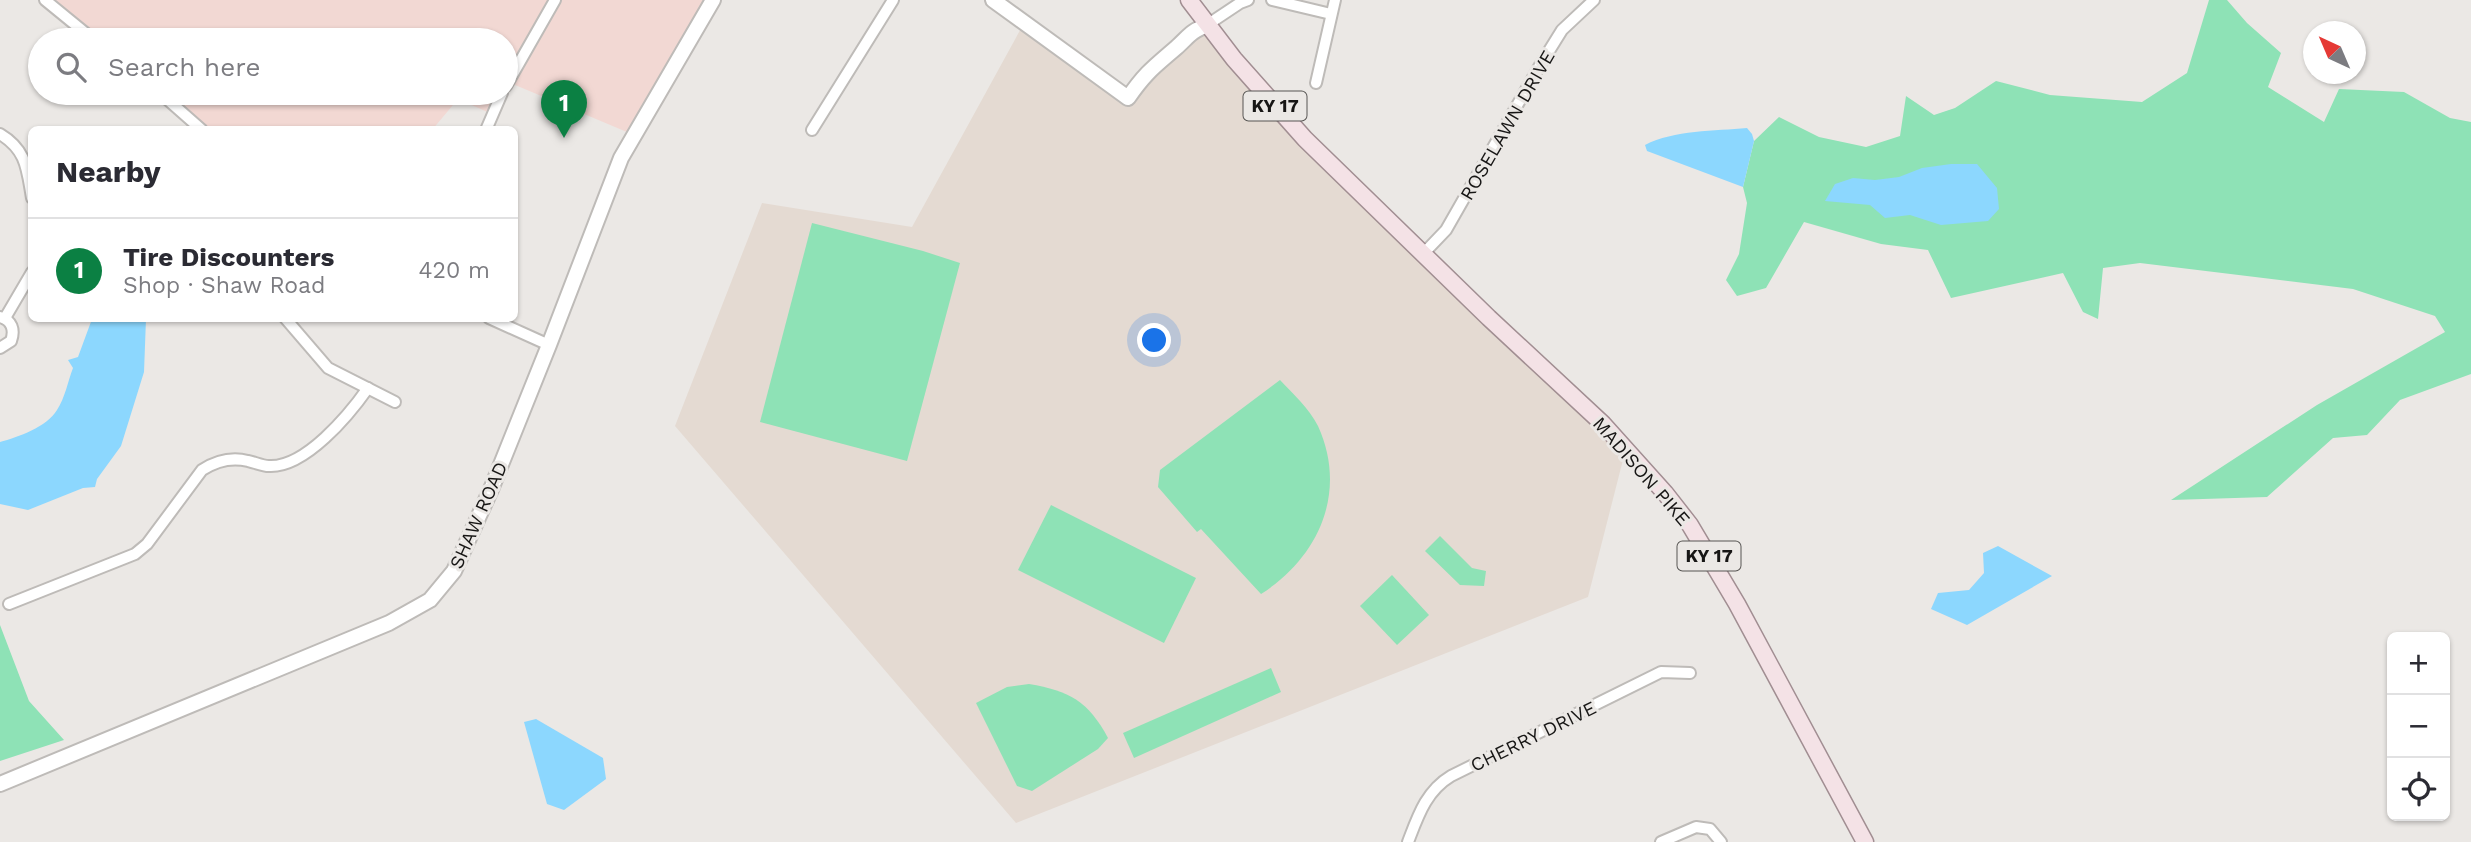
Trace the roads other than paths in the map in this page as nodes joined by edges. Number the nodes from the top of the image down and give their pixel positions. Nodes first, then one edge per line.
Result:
1 (45, 0) edge
2 (555, 0) edge
3 (713, 0) edge
4 (894, 0) edge
5 (993, 0) edge
6 (1189, 0) edge
7 (1248, 0) edge
8 (1272, 0) edge
9 (1335, 0) edge
10 (1594, 0) edge
11 (1331, 14) junction
12 (1208, 25) junction
13 (79, 28) edge
14 (518, 65) edge
15 (1316, 83) dead end
16 (174, 105) edge
17 (497, 105) edge
18 (197, 126) edge
19 (488, 126) edge
20 (812, 130) dead end
21 (0, 134) edge
22 (28, 176) edge
23 (1423, 254) junction
24 (28, 278) edge
25 (2, 318) edge
26 (288, 322) edge
27 (498, 322) edge
28 (549, 345) junction
29 (0, 348) edge
30 (368, 388) junction
31 (395, 402) dead end
32 (9, 604) dead end
33 (1690, 673) dead end
34 (0, 784) edge
35 (1408, 842) edge
36 (1661, 842) edge
37 (1721, 842) edge
38 (1865, 842) edge

1 - 13 street
2 - 14 street
3 - 28 main road, SHAW ROAD
4 - 20 street
5 - 12 main road
6 - 12 main road, KY 17
7 - 12 street
8 - 11 street
9 - 11 street
10 - 23 street, ROSELAWN DRIVE
11 - 15 street
12 - 23 main road, KY 17
16 - 18 street
17 - 19 street
21 - 22 street
23 - 38 main road, MADISON PIKE / KY 17
24 - 25 street
25 - 29 street
26 - 30 street
27 - 28 street
28 - 34 main road, SHAW ROAD
30 - 31 street
30 - 32 street
33 - 35 street, CHERRY DRIVE
36 - 37 street

